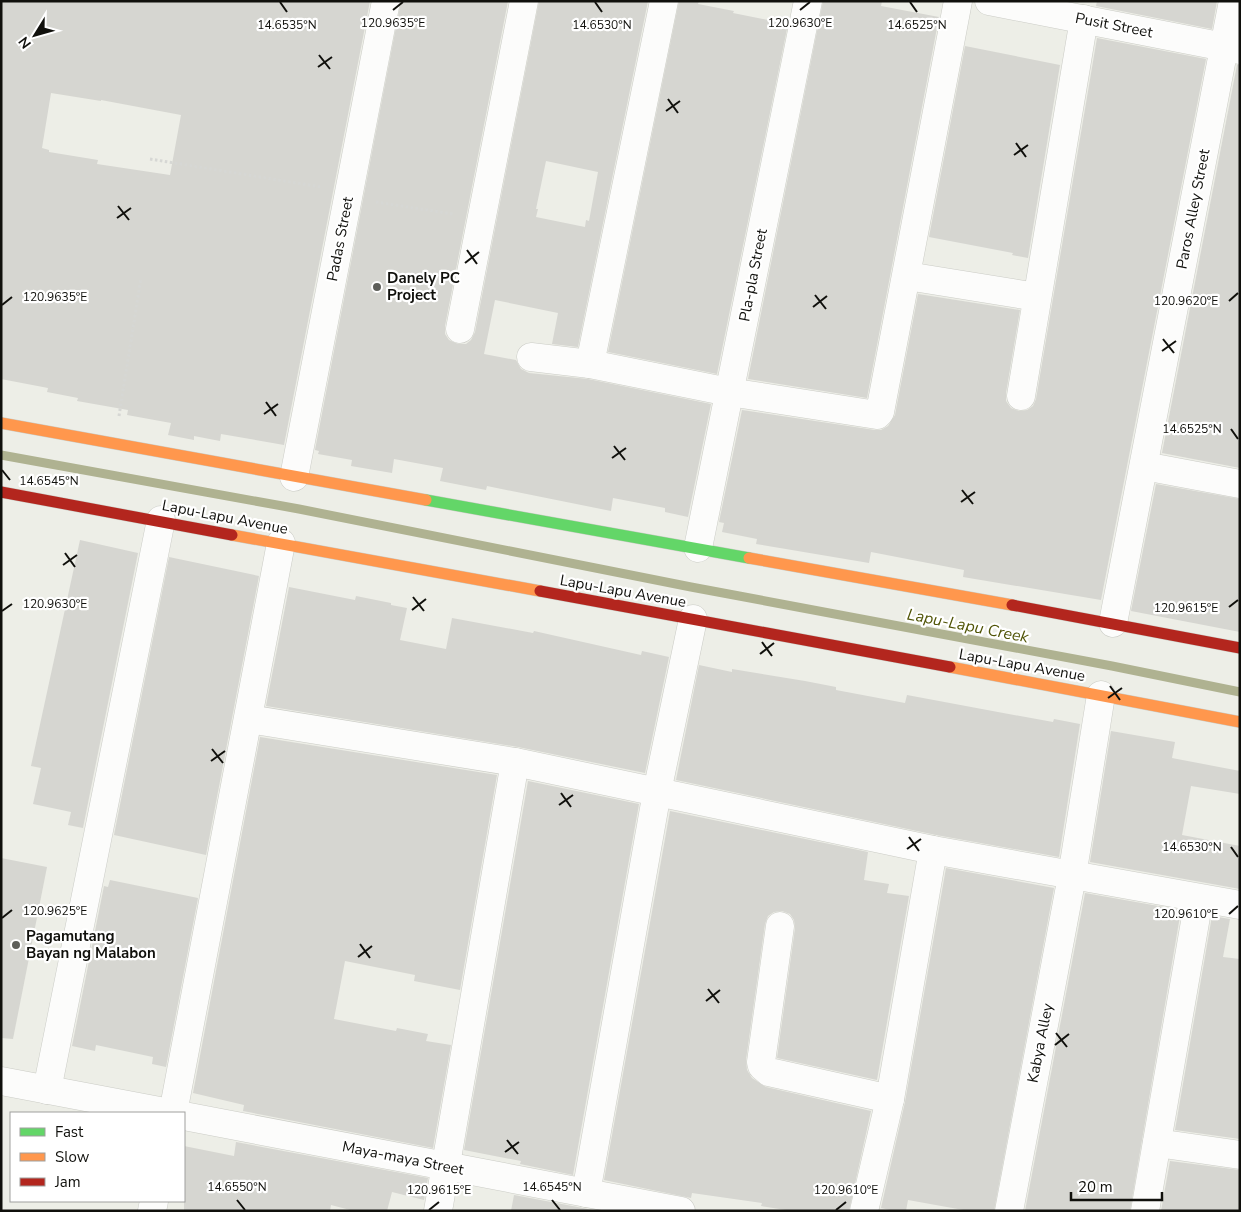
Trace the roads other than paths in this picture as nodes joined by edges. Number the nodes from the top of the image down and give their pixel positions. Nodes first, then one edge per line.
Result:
1 (386, 1) edge
2 (524, 1) edge
3 (664, 1) edge
4 (808, 1) edge
5 (958, 1) edge
6 (989, 1) edge
7 (1233, 1) edge
8 (1084, 20) junction
9 (1232, 48) edge
10 (907, 276) junction
11 (1037, 296) junction
12 (460, 329) dead end
13 (531, 356) dead end
14 (590, 364) junction
15 (729, 392) junction
16 (1021, 396) dead end
17 (1, 423) edge
18 (1144, 466) junction
19 (294, 477) junction
20 (1240, 484) edge
21 (1, 492) edge
22 (160, 520) junction
23 (281, 543) junction
24 (698, 548) junction
25 (693, 619) junction
26 (1113, 623) junction
27 (1240, 648) edge
28 (1101, 695) junction
29 (249, 719) junction
30 (1240, 722) edge
31 (515, 762) junction
32 (657, 792) junction
33 (933, 850) junction
34 (1072, 876) junction
35 (1199, 899) junction
36 (1240, 905) edge
37 (780, 926) dead end
38 (1, 1081) edge
39 (47, 1090) junction
40 (890, 1099) junction
41 (167, 1112) edge
42 (172, 1112) edge
43 (185, 1116) edge
44 (1157, 1144) junction
45 (1240, 1155) edge
46 (446, 1166) junction
47 (586, 1193) junction
48 (438, 1211) edge
49 (681, 1211) edge
50 (864, 1211) edge
51 (1009, 1211) edge
52 (1145, 1211) edge

1 - 19 street, Padas Street
2 - 12 street
3 - 14 street
4 - 15 street, Pla-pla Street
5 - 10 street
6 - 8 street, Pusit Street
7 - 9 street, Paros Alley Street
8 - 9 street, Pusit Street
8 - 11 street
9 - 18 street, Paros Alley Street
10 - 11 street
10 - 15 street
11 - 16 street
13 - 14 street
14 - 15 street
15 - 24 street, Pla-pla Street
17 - 19 main road
18 - 20 street
18 - 26 street, Paros Alley Street
19 - 24 main road
21 - 22 main road, Lapu-Lapu Avenue
22 - 23 main road, Lapu-Lapu Avenue
22 - 39 street
23 - 25 main road, Lapu-Lapu Avenue
23 - 29 street
24 - 26 main road
25 - 28 main road, Lapu-Lapu Avenue
25 - 32 street
26 - 27 main road
28 - 30 main road, Lapu-Lapu Avenue
28 - 34 street, Kabya Alley
29 - 31 street
29 - 42 street
31 - 32 street
31 - 46 street
32 - 33 street
32 - 47 street
33 - 34 street
33 - 40 street
34 - 35 street
34 - 51 street, Kabya Alley
35 - 36 street
35 - 44 street
37 - 40 street
38 - 39 street
39 - 41 street
40 - 50 street
43 - 46 street, Maya-maya Street
44 - 45 street
44 - 52 street
46 - 47 street, Maya-maya Street
46 - 48 street
47 - 49 street, Maya-maya Street

